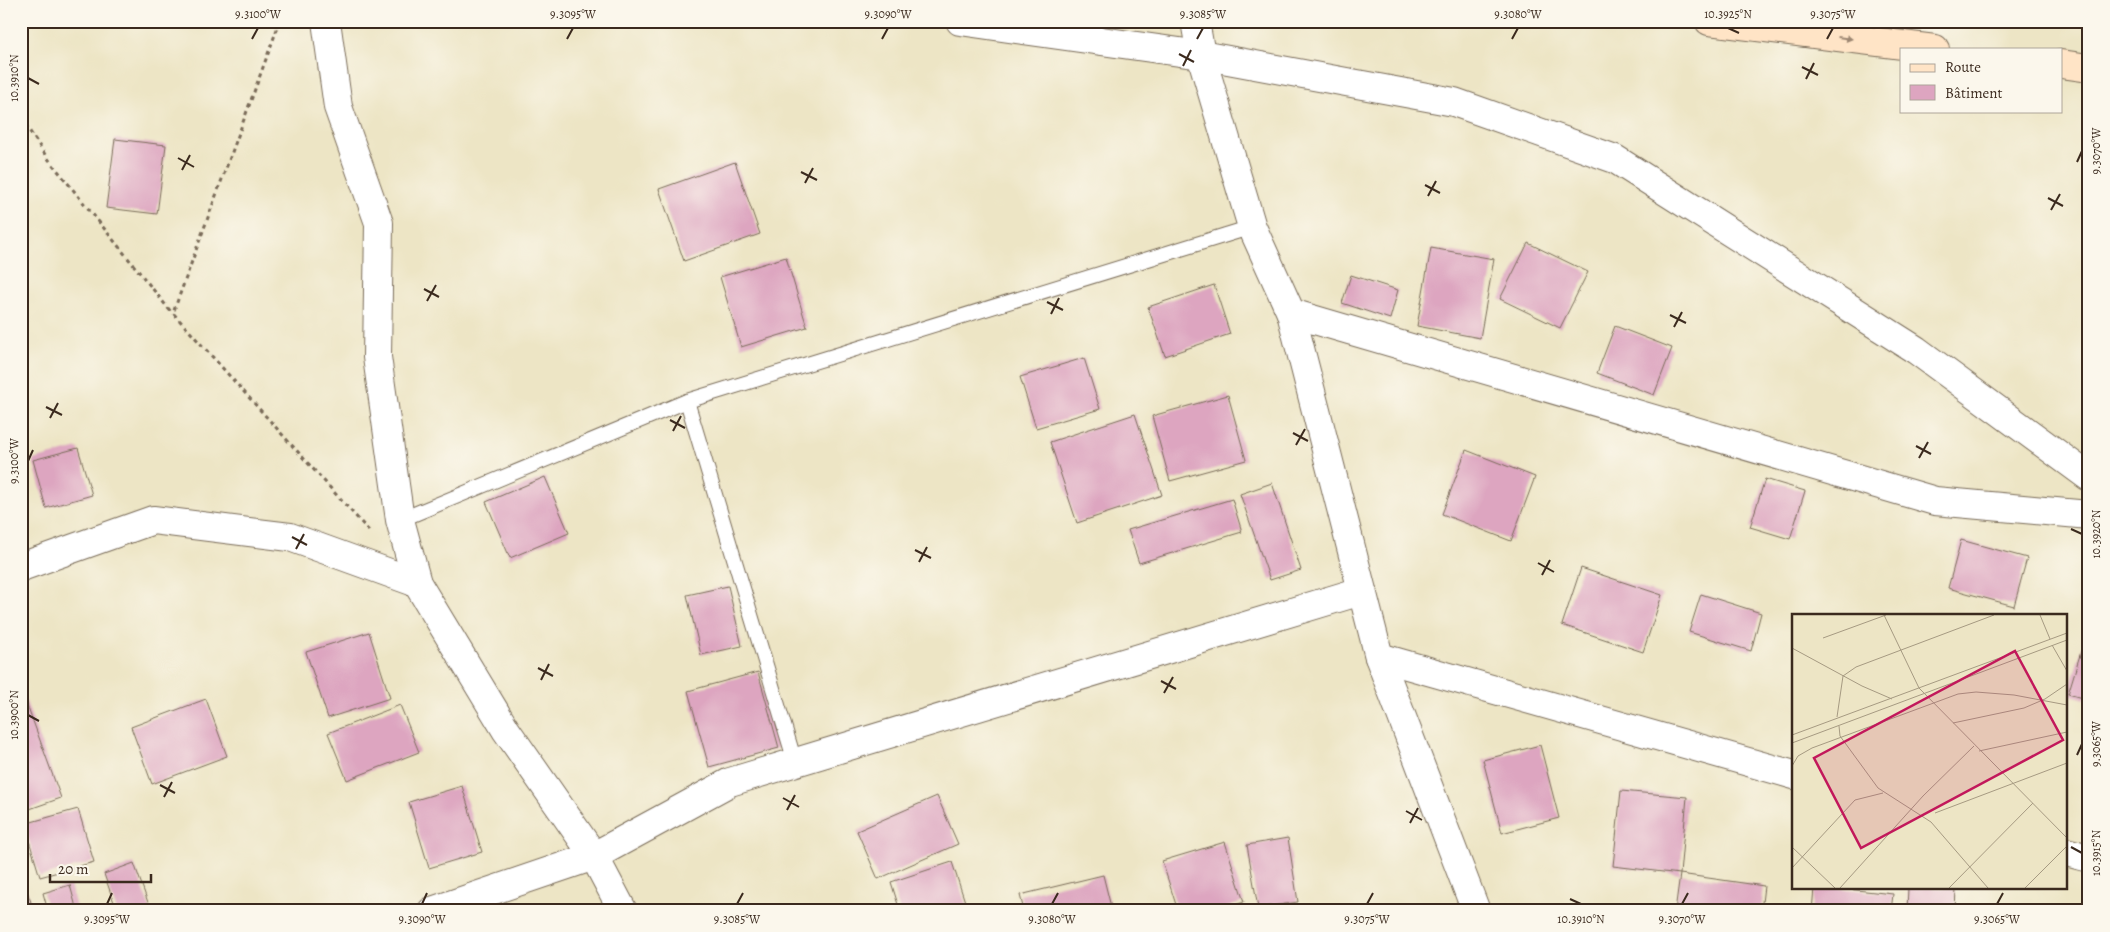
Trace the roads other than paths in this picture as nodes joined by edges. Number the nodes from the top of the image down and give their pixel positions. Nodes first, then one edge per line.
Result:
1 (326, 21) edge
2 (960, 21) edge
3 (1195, 21) edge
4 (1709, 21) edge
5 (1927, 48) edge
6 (1200, 55) junction
7 (2062, 64) edge
8 (2089, 68) edge
9 (1252, 227) junction
10 (1290, 313) junction
11 (687, 401) junction
12 (2089, 477) edge
13 (2089, 515) edge
14 (400, 520) junction
15 (21, 567) edge
16 (417, 583) junction
17 (1361, 591) junction
18 (1379, 658) junction
19 (795, 762) junction
20 (1792, 774) edge
21 (2068, 853) edge
22 (594, 856) junction
23 (2089, 858) edge
24 (432, 911) edge
25 (624, 911) edge
26 (1476, 911) edge

1 - 14 street
2 - 6 street
3 - 6 street
4 -> 5 main road
6 - 9 street
6 - 12 street
7 - 8 main road
9 - 10 street
9 - 11 lane
10 - 13 street
10 - 17 street
11 - 14 lane
11 - 19 lane
14 - 16 street
15 - 16 street
16 - 22 street
17 - 18 street
17 - 19 street
18 - 20 street
18 - 26 street
19 - 22 street
21 - 23 street
22 - 24 street
22 - 25 street

